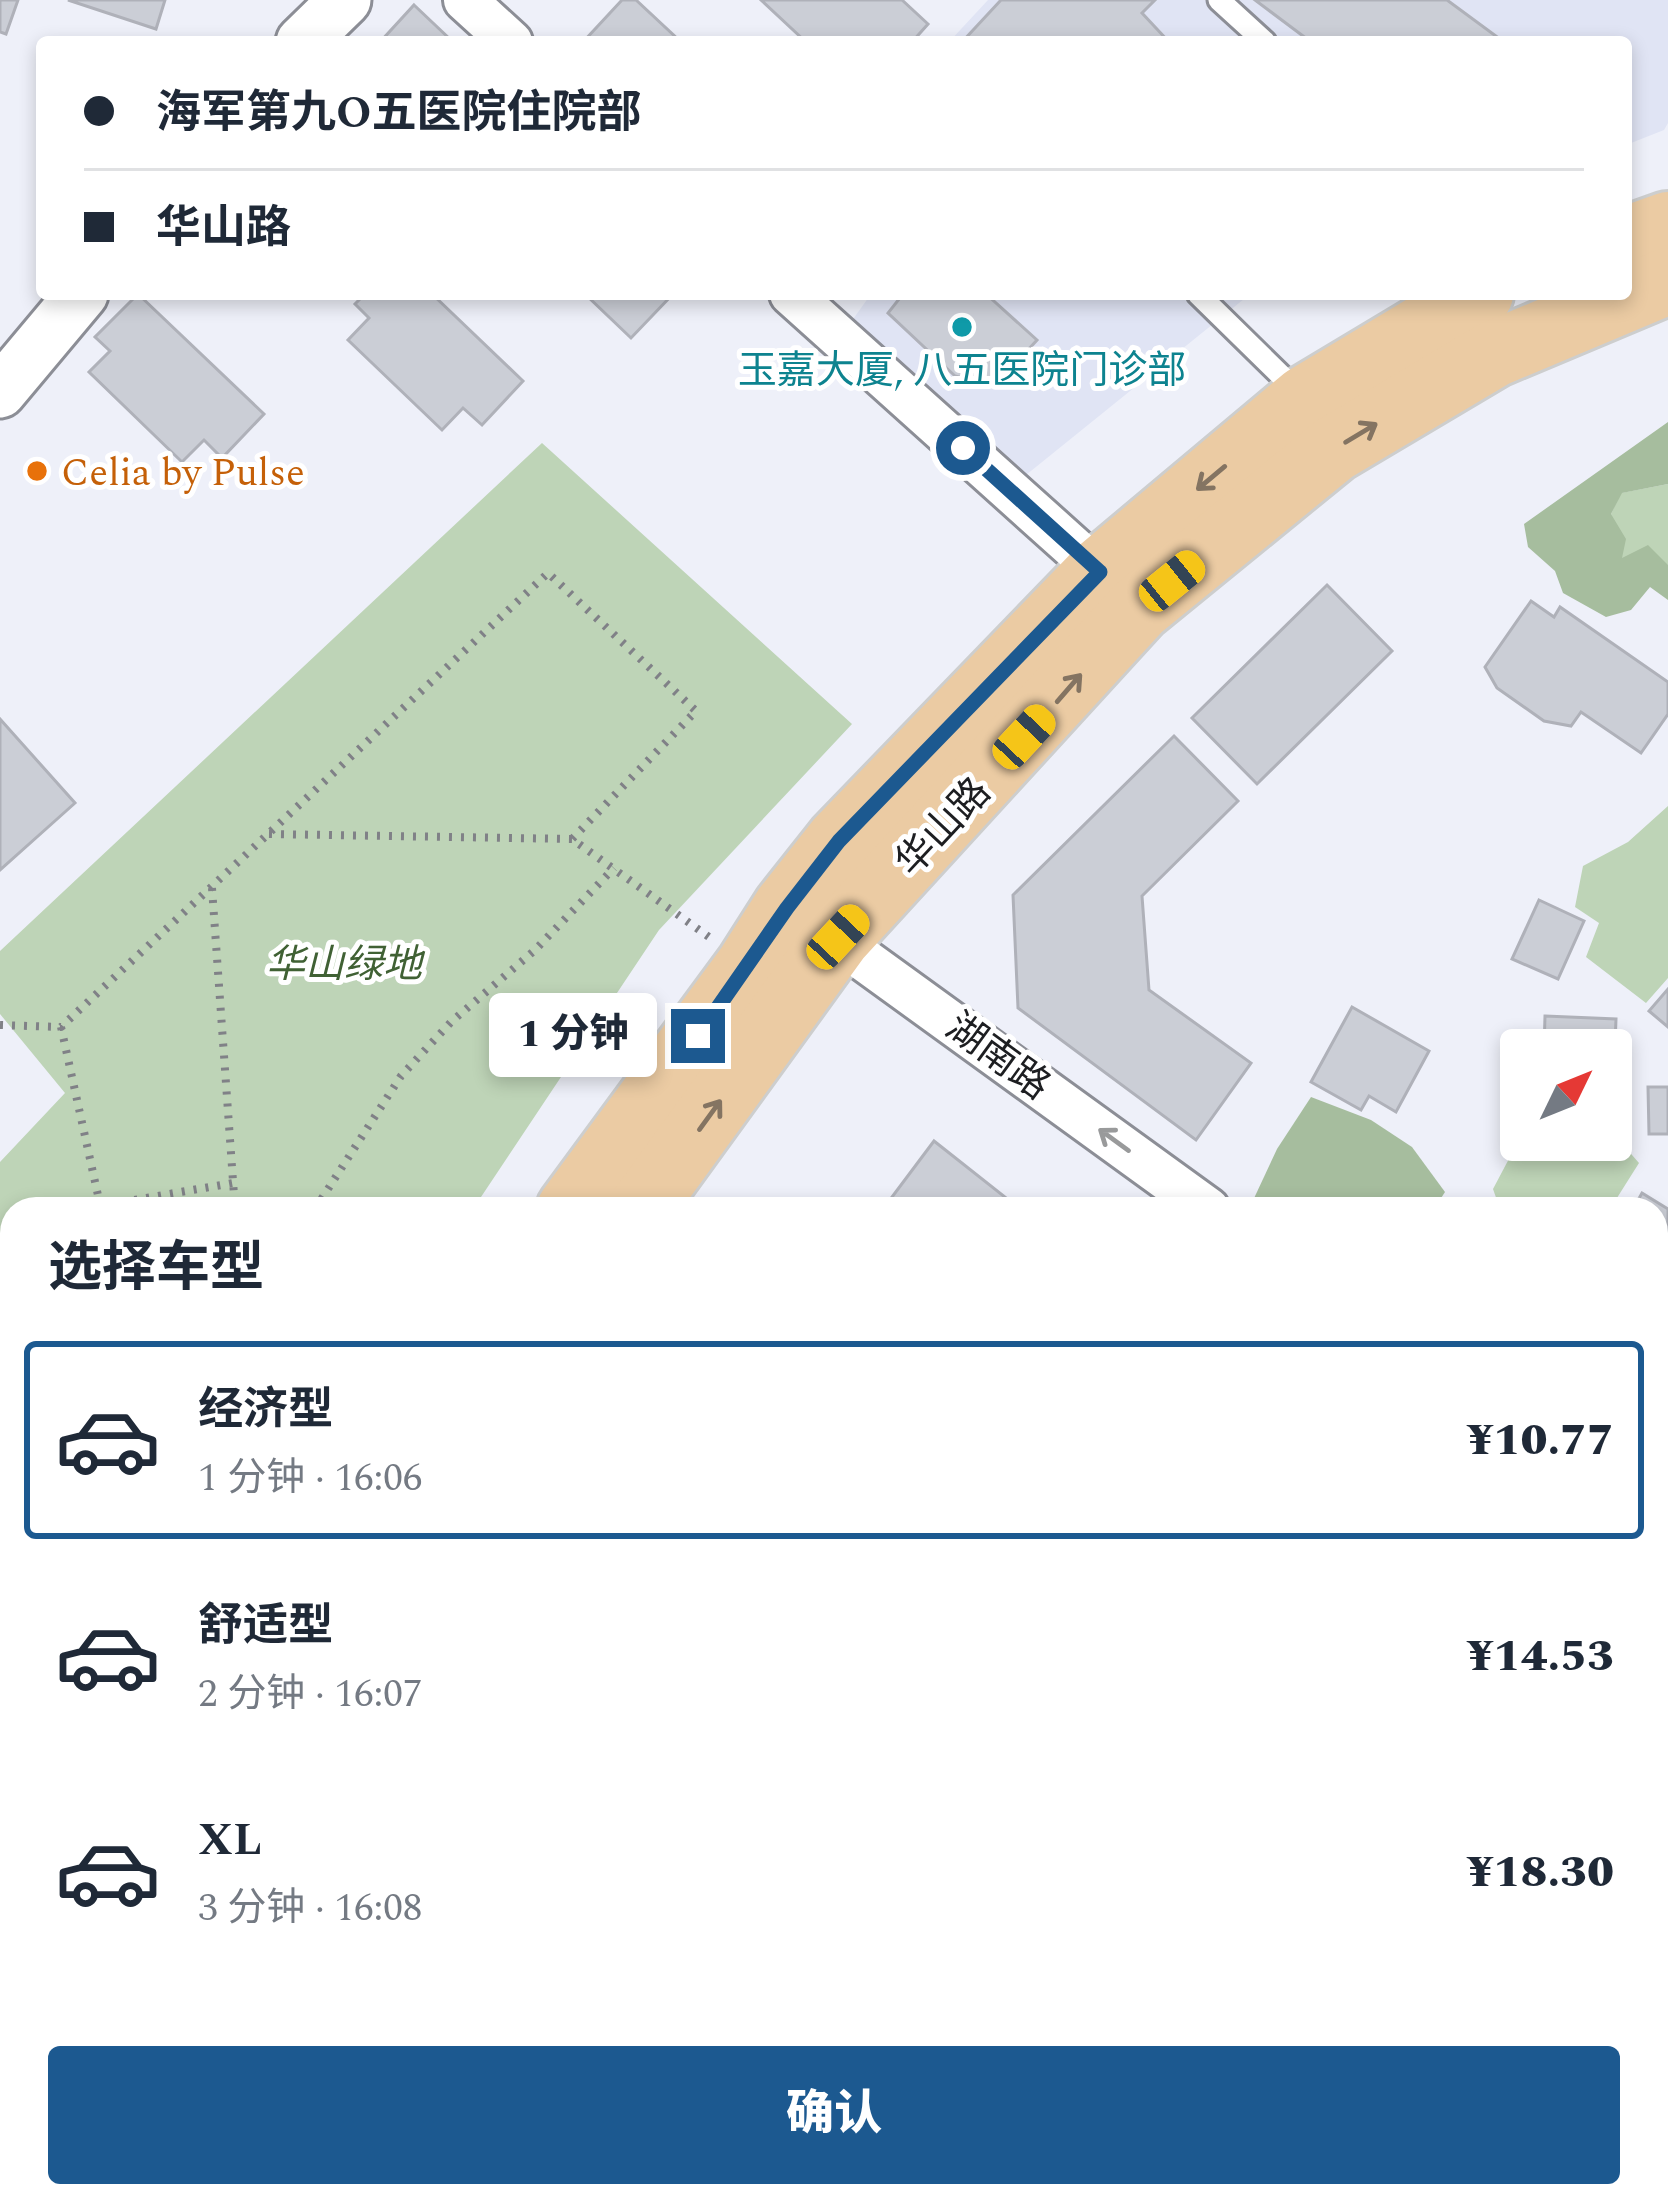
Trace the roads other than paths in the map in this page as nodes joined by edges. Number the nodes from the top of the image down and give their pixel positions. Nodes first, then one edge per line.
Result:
1 (345, 0) edge
2 (465, 0) edge
3 (1219, 0) edge
4 (308, 36) edge
5 (504, 36) edge
6 (1258, 36) edge
7 (1668, 225) edge
8 (1632, 238) edge
9 (1668, 281) edge
10 (1632, 296) edge
11 (77, 300) edge
12 (798, 300) edge
13 (1204, 300) edge
14 (1470, 300) edge
15 (1623, 300) edge
16 (0, 392) edge
17 (1305, 399) junction
18 (1119, 590) junction
19 (812, 922) junction
20 (579, 1197) edge
21 (648, 1197) edge
22 (1191, 1197) edge

1 - 4 street
2 - 5 street
3 - 6 lane
7 - 8 main road
10 -> 9 main road, 华山路
11 - 16 street
12 - 18 street
13 - 17 lane
14 - 17 main road, 华山路
18 -> 15 main road, 华山路
17 -> 18 main road, 华山路
18 - 19 main road, 华山路
19 - 20 main road, 华山路
21 -> 19 main road, 华山路
22 -> 19 street, 湖南路

